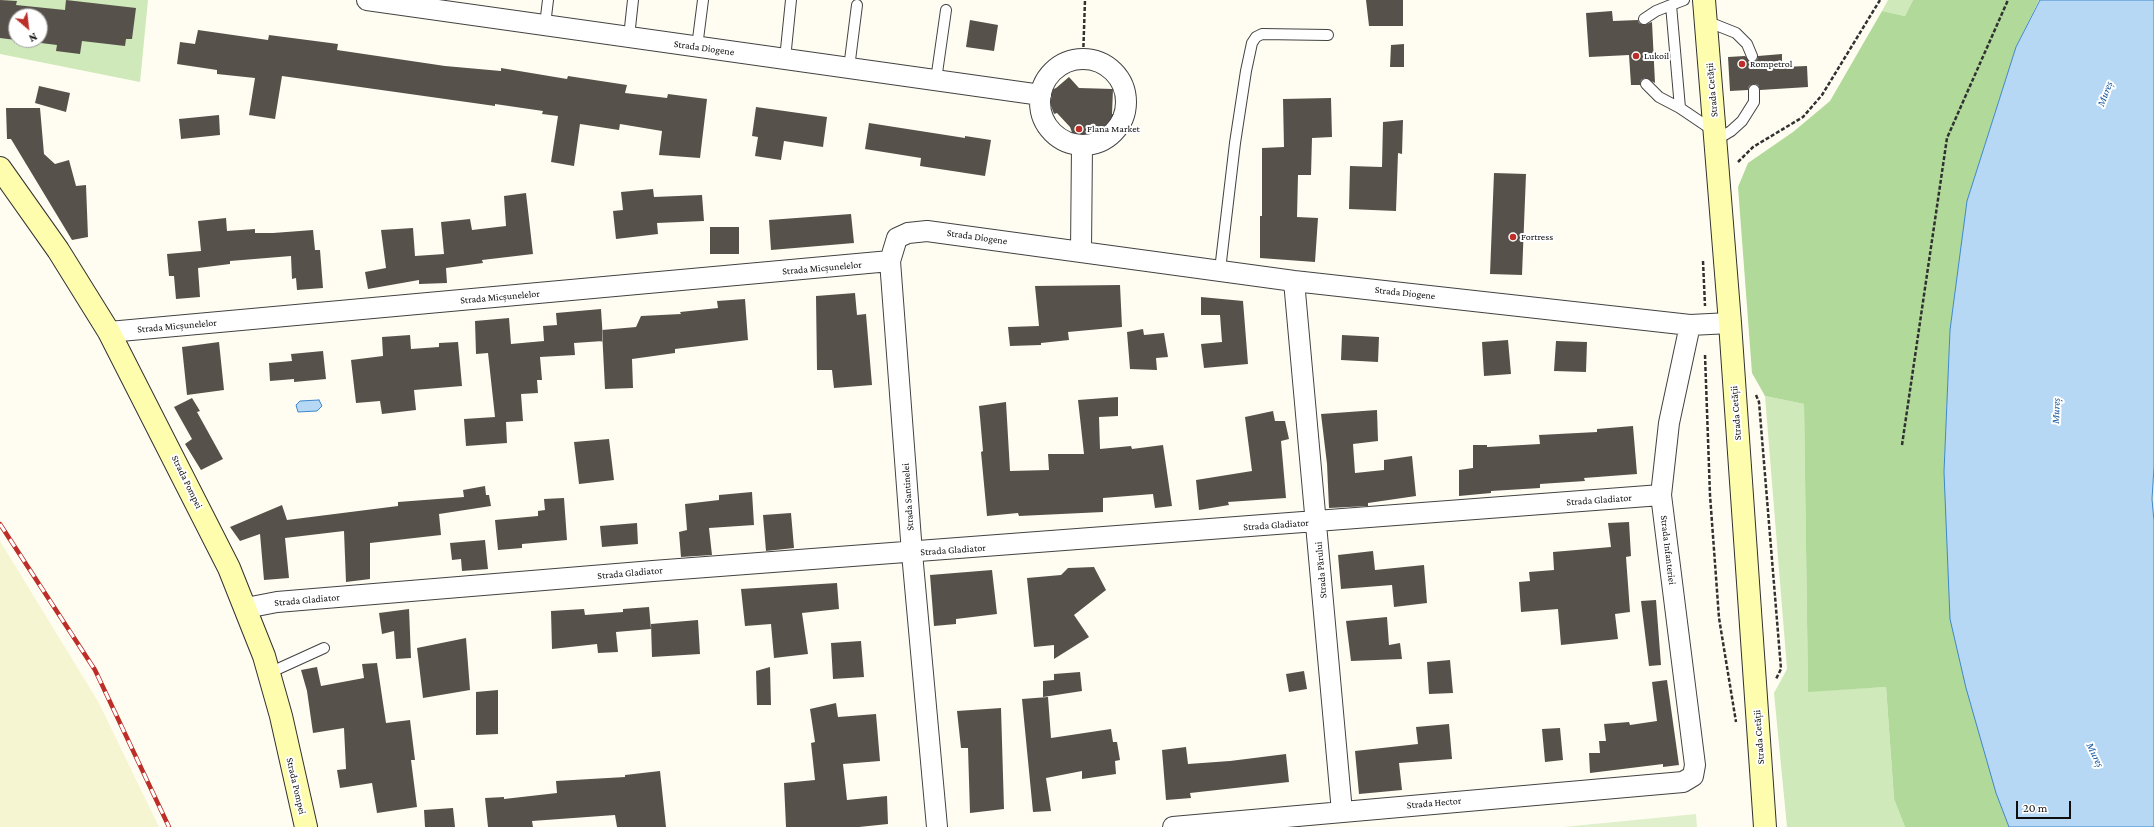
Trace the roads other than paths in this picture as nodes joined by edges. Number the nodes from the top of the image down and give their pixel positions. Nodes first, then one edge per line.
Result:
1 (367, 0) edge
2 (548, 0) edge
3 (633, 0) edge
4 (703, 0) edge
5 (791, 0) edge
6 (1684, 0) edge
7 (1704, 0) edge
8 (857, 5) dead end
9 (1671, 5) junction
10 (946, 10) dead end
11 (1644, 19) dead end
12 (1706, 22) junction
13 (545, 25) junction
14 (1328, 35) dead end
15 (629, 37) junction
16 (697, 47) junction
17 (1752, 56) dead end
18 (785, 59) junction
19 (849, 68) junction
20 (936, 80) junction
21 (1646, 84) dead end
22 (1754, 90) dead end
23 (1041, 95) junction
24 (1680, 108) junction
25 (1716, 136) junction
26 (1082, 146) junction
27 (0, 168) edge
28 (1081, 252) junction
29 (890, 261) junction
30 (1220, 270) junction
31 (1294, 281) junction
32 (1730, 323) junction
33 (1698, 325) junction
34 (109, 332) junction
35 (1661, 495) junction
36 (1316, 522) junction
37 (912, 553) junction
38 (246, 608) junction
39 (324, 648) dead end
40 (269, 673) junction
41 (1693, 776) joint
42 (1330, 817) edge
43 (306, 827) edge
44 (937, 827) edge
45 (1173, 827) edge
46 (1765, 827) edge

1 - 13 street, Strada Diogene
2 - 13 lane
3 - 15 lane
4 - 16 lane
5 - 18 lane
6 - 9 lane
7 - 12 street, Strada Cetății
8 - 19 lane
9 - 11 lane
9 - 24 lane
10 - 20 lane
12 - 17 lane
12 - 25 street, Strada Cetății
13 - 15 street, Strada Diogene
14 - 30 lane
15 - 16 street, Strada Diogene
16 - 18 street, Strada Diogene
18 - 19 street, Strada Diogene
19 - 20 street, Strada Diogene
20 - 23 street, Strada Diogene
21 - 24 lane
22 - 25 lane
23 - 26 street
23 - 26 street
24 - 25 lane
25 - 32 street, Strada Cetății
26 - 28 street
27 - 34 street, Strada Pompei
28 - 29 street, Strada Diogene
28 - 30 street, Strada Diogene
29 - 34 street, Strada Micșunelelor
29 - 37 street, Strada Santinelei
30 - 31 street, Strada Diogene
31 - 33 street, Strada Diogene
31 - 36 street, Strada Părului
32 - 33 street, Strada Diogene
32 - 46 street, Strada Cetății
33 - 35 street, Strada Infanteriei
34 - 38 street, Strada Pompei
35 - 36 street, Strada Gladiator
35 - 41 street, Strada Infanteriei
36 - 37 street, Strada Gladiator
36 - 42 street, Strada Părului
37 - 38 street, Strada Gladiator
37 - 44 street, Strada Santinelei
38 - 40 street, Strada Pompei
39 - 40 lane
40 - 43 street, Strada Pompei
41 - 42 street, Strada Hector
42 - 45 street, Strada Hector

